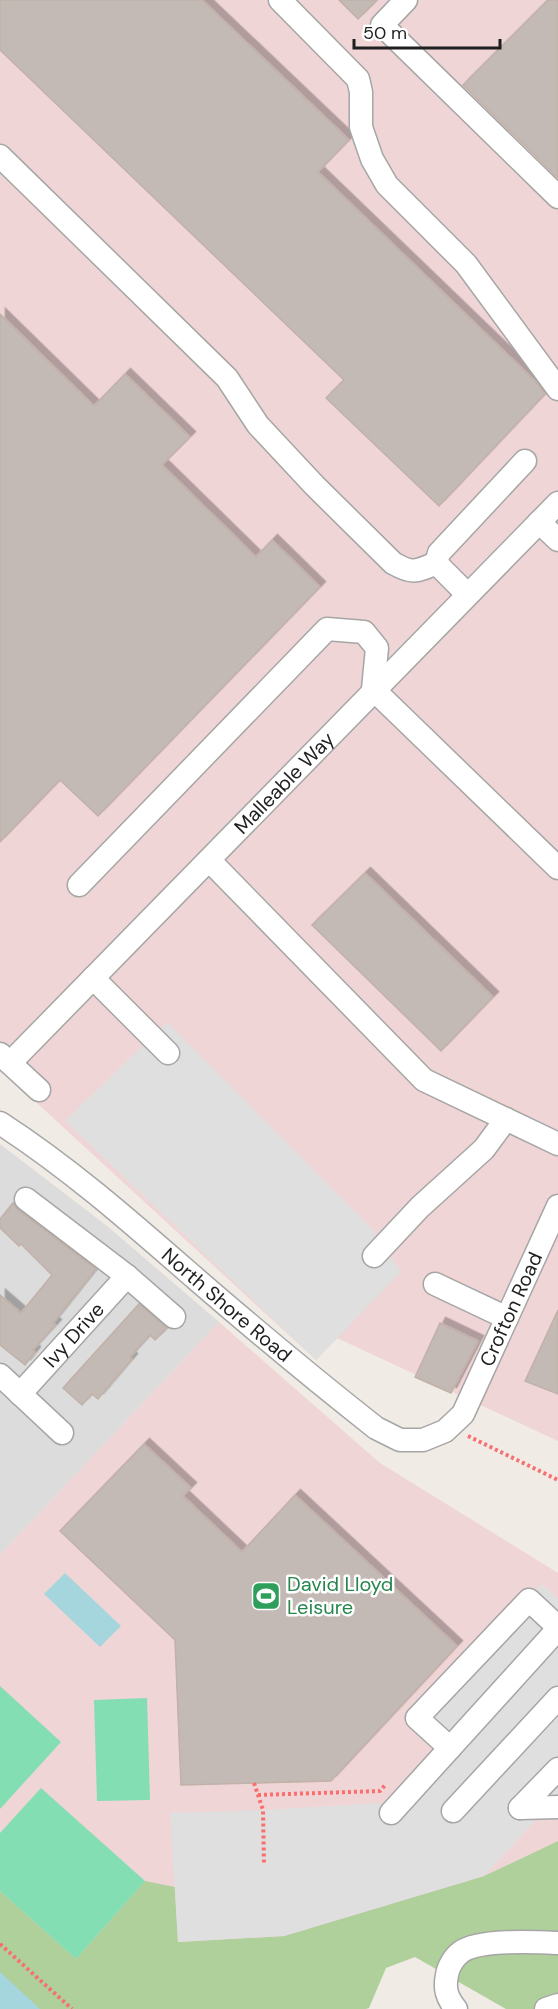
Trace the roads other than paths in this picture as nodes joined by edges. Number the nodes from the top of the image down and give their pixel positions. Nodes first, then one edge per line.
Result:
1 (280, 0) edge
2 (406, 0) edge
3 (0, 156) edge
4 (558, 197) edge
5 (558, 389) edge
6 (525, 461) dead end
7 (558, 503) edge
8 (540, 522) junction
9 (558, 540) edge
10 (436, 564) junction
11 (467, 594) junction
12 (373, 689) junction
13 (209, 860) junction
14 (558, 868) edge
15 (79, 885) dead end
16 (93, 978) junction
17 (168, 1053) dead end
18 (5, 1058) edge
19 (39, 1090) dead end
20 (501, 1116) junction
21 (0, 1122) edge
22 (558, 1144) edge
23 (26, 1199) dead end
24 (558, 1206) edge
25 (374, 1256) dead end
26 (127, 1276) junction
27 (435, 1284) dead end
28 (174, 1317) dead end
29 (507, 1318) junction
30 (8, 1389) edge
31 (464, 1424) joint
32 (62, 1433) dead end
33 (558, 1628) edge
34 (558, 1698) edge
35 (450, 1748) junction
36 (558, 1769) edge
37 (558, 1807) edge
38 (453, 1811) dead end
39 (391, 1813) dead end
40 (558, 1943) edge
41 (558, 2005) edge
42 (456, 2009) edge
43 (546, 2009) edge

1 - 5 street
2 - 4 street
3 - 10 street
6 - 10 street
7 - 8 street, Malleable Way
8 - 9 street
8 - 11 street, Malleable Way
10 - 11 street
11 - 12 street, Malleable Way
12 - 13 street, Malleable Way
12 - 14 street
12 - 15 street
13 - 16 street, Malleable Way
13 - 20 street
16 - 17 street
16 - 18 street, Malleable Way
18 - 19 street, Malleable Way
20 - 22 street
20 - 25 street
21 - 31 street, North Shore Road
23 - 26 street
24 - 29 street, Crofton Road
26 - 28 street
26 - 30 street, Ivy Drive
27 - 29 street
29 - 31 street, Crofton Road
30 - 32 street
33 - 35 street
33 - 35 street
34 - 38 street
35 - 39 street
36 - 37 street
40 - 42 street
41 - 43 street

